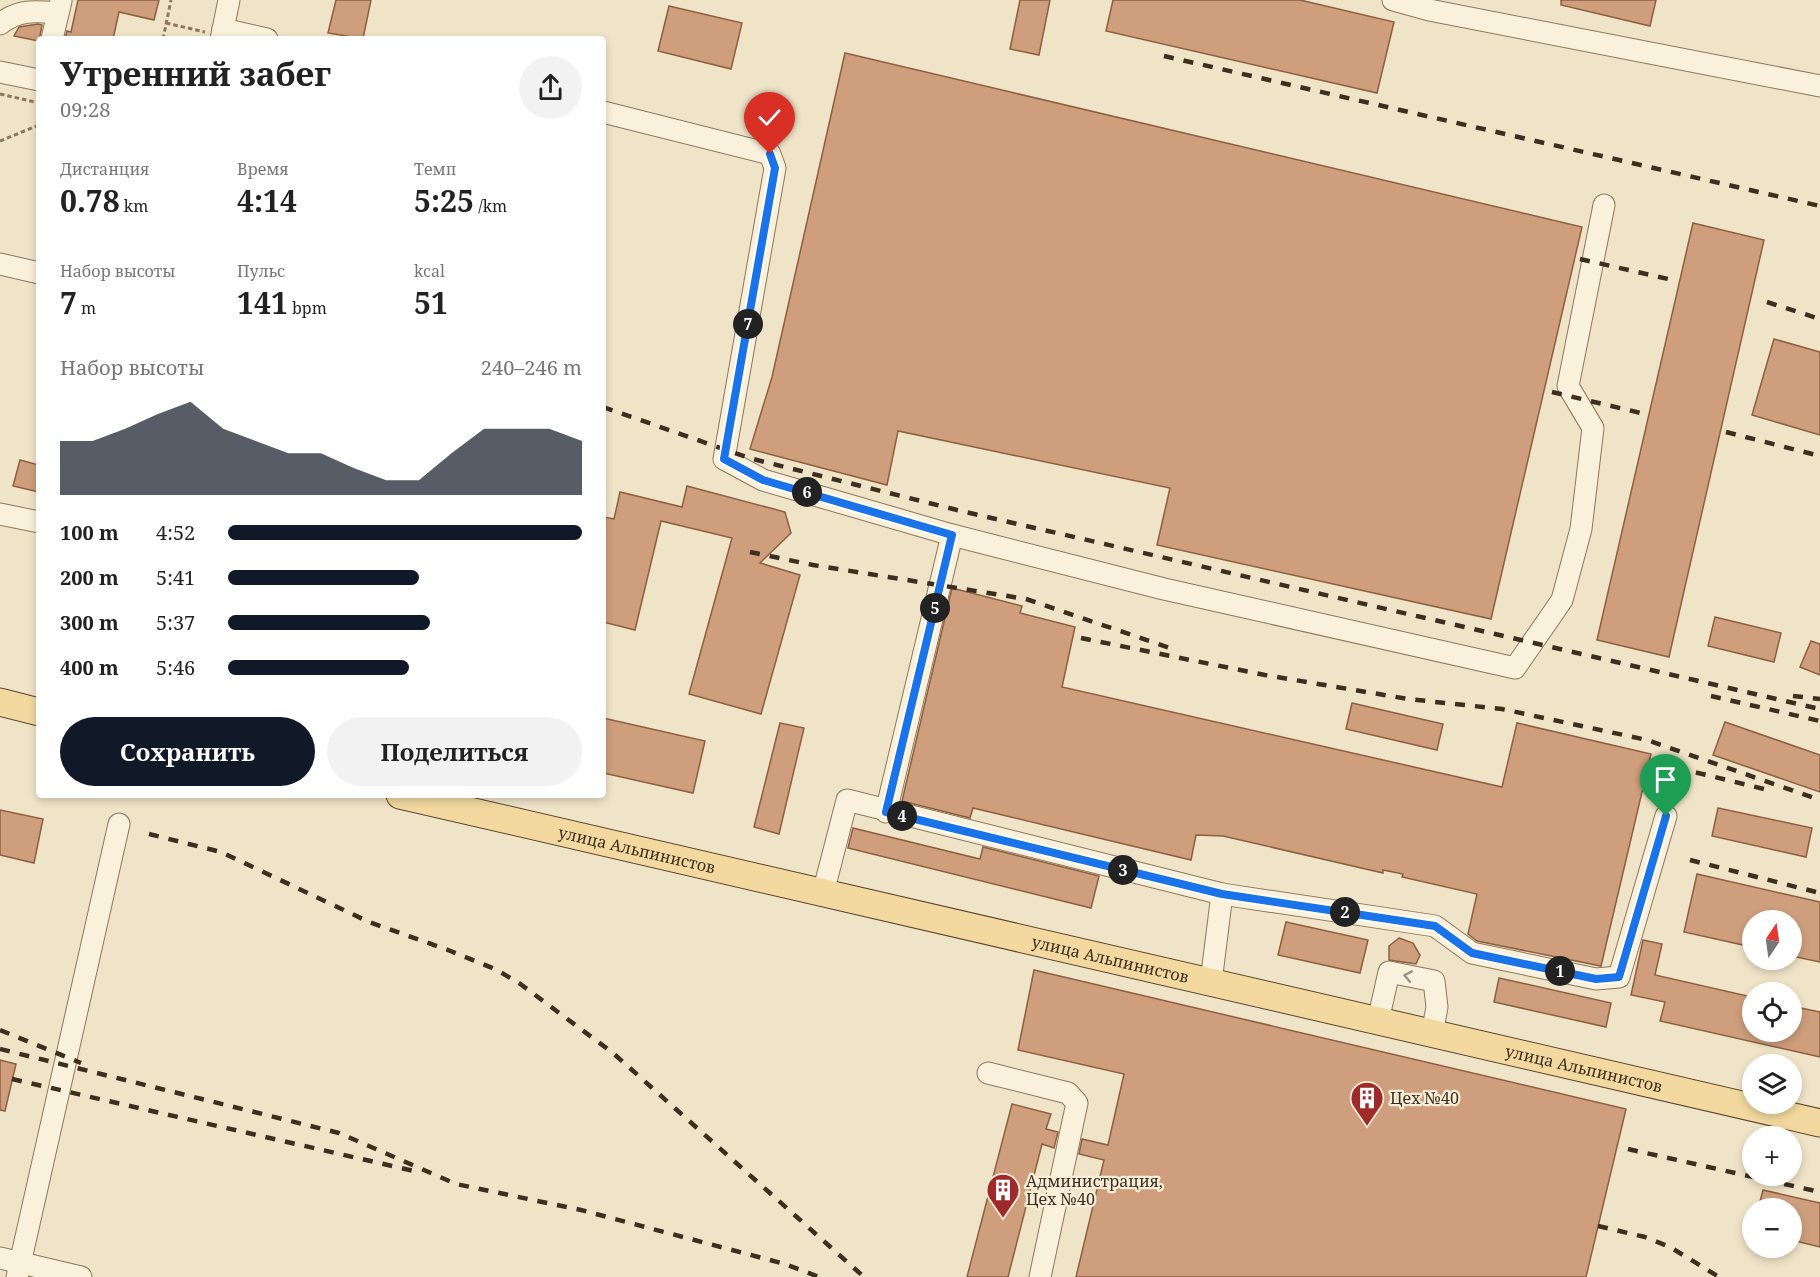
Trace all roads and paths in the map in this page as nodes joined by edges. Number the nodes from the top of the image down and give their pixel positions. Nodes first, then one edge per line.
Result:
1 (171, 0) edge
2 (230, 0) edge
3 (1393, 0) edge
4 (59, 6) edge
5 (166, 23) junction
6 (0, 24) edge
7 (222, 35) edge
8 (53, 36) edge
9 (164, 36) edge
10 (0, 72) edge
11 (36, 79) edge
12 (1820, 86) edge
13 (0, 94) edge
14 (36, 102) edge
15 (606, 113) edge
16 (36, 126) edge
17 (0, 141) edge
18 (1604, 205) dead end
19 (0, 264) edge
20 (36, 272) edge
21 (0, 514) edge
22 (36, 521) edge
23 (952, 535) junction
24 (0, 702) edge
25 (36, 710) edge
26 (419, 798) edge
27 (886, 812) junction
28 (1666, 816) dead end
29 (119, 824) dead end
30 (823, 893) junction
31 (1222, 894) junction
32 (1211, 982) junction
33 (1378, 1021) junction
34 (1432, 1034) junction
35 (988, 1073) dead end
36 (1820, 1123) edge
37 (12, 1266) edge
38 (81, 1277) edge
39 (1040, 1277) edge

1 - 5 path
2 - 7 street
3 - 12 street
4 - 6 street
4 - 8 street
5 - 7 path
5 - 9 path
10 - 11 street
13 - 14 path
15 - 23 street
16 - 17 path
18 - 23 street
19 - 20 street
21 - 22 street
23 - 27 street
24 - 25 main road
26 - 30 main road, улица Альпинистов
27 - 30 street
27 - 31 street
28 - 31 street
29 - 37 street
30 - 32 main road, улица Альпинистов
31 - 32 street
32 - 33 main road, улица Альпинистов
33 - 34 main road, улица Альпинистов
34 -> 33 street
34 - 36 main road, улица Альпинистов
35 - 39 street
37 - 38 street

